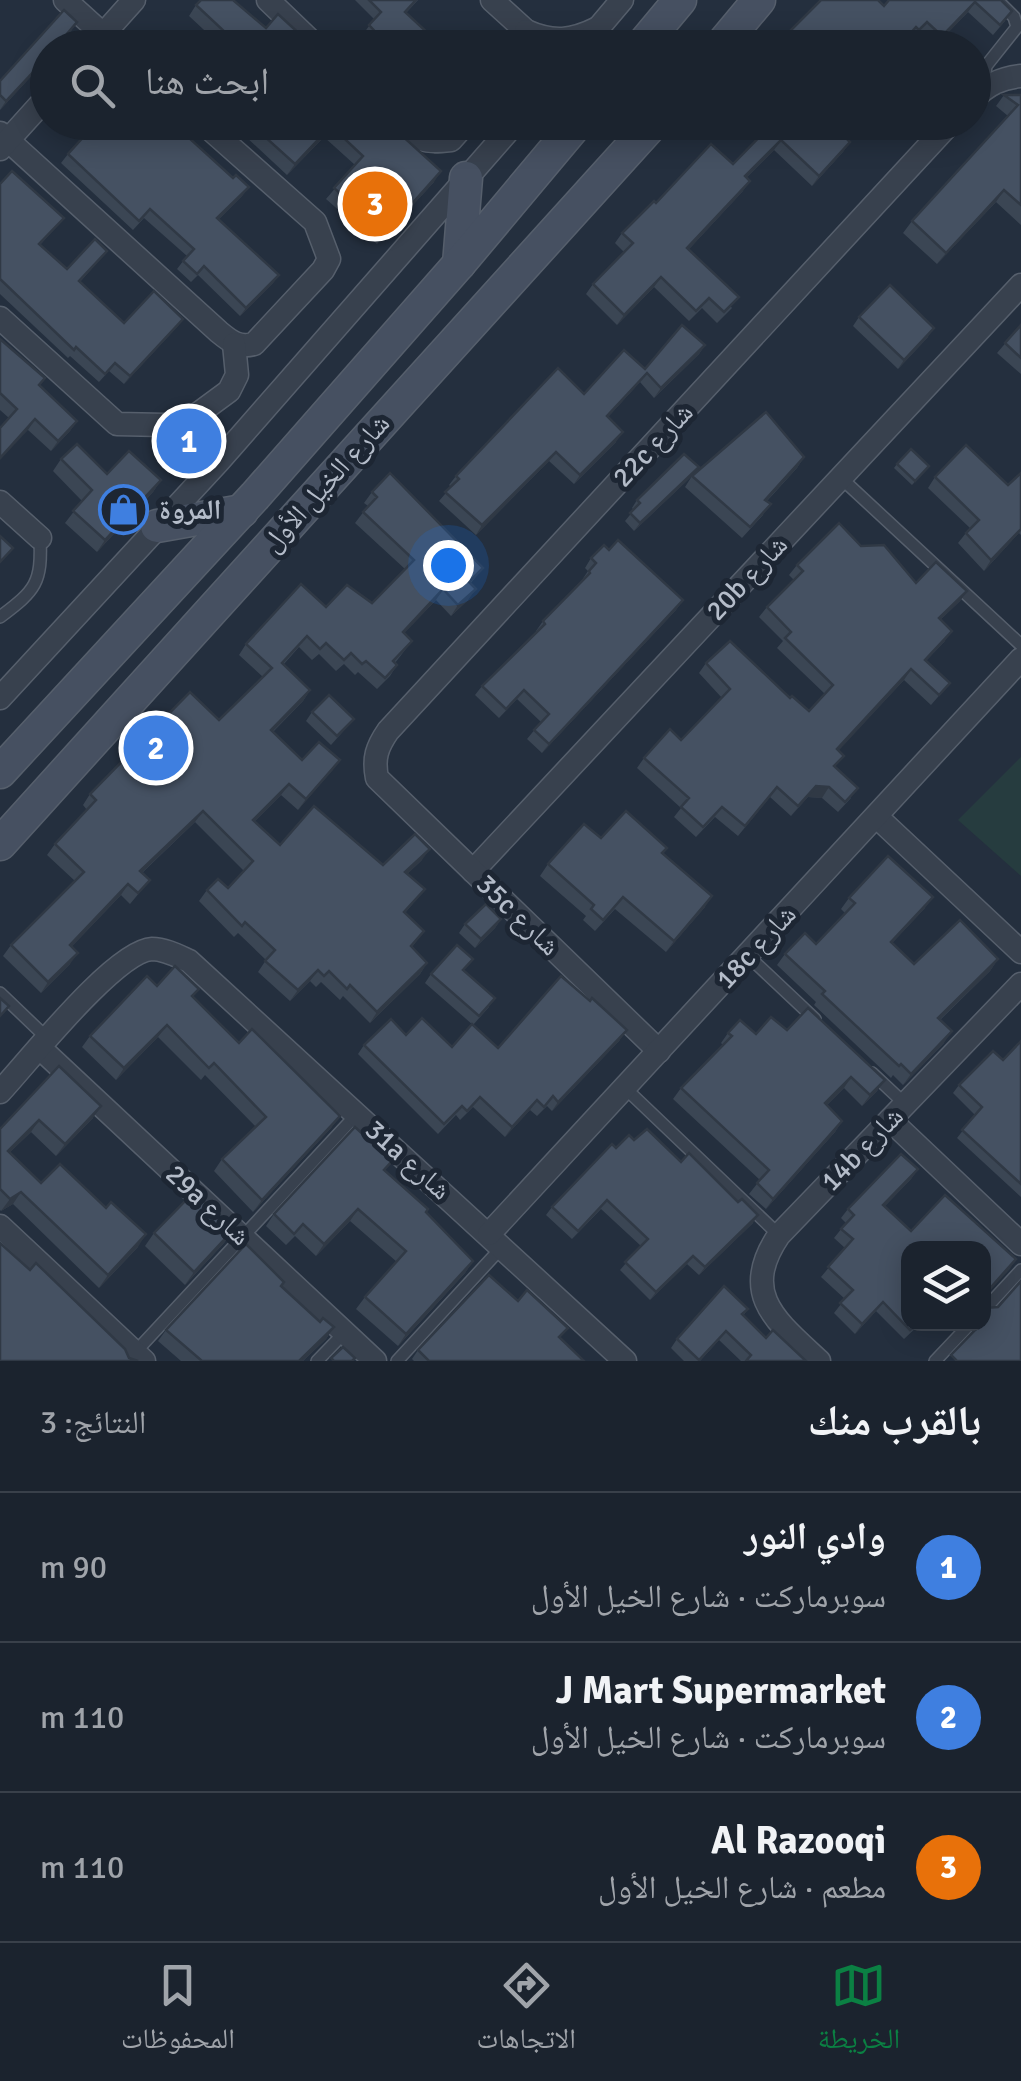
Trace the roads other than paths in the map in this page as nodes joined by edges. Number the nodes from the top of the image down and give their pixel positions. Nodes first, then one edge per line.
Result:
1 (65, 0) edge
2 (134, 0) edge
3 (268, 0) edge
4 (492, 0) edge
5 (622, 0) edge
6 (680, 0) edge
7 (759, 0) edge
8 (997, 0) edge
9 (598, 28) joint
10 (92, 30) edge
11 (113, 30) edge
12 (299, 30) edge
13 (520, 30) edge
14 (592, 30) edge
15 (655, 30) edge
16 (734, 30) edge
17 (991, 60) edge
18 (1021, 76) edge
19 (991, 86) edge
20 (30, 114) edge
21 (222, 140) edge
22 (418, 140) edge
23 (451, 140) edge
24 (500, 140) edge
25 (563, 140) edge
26 (638, 140) edge
27 (935, 140) edge
28 (3, 141) edge
29 (466, 178) junction
30 (459, 264) junction
31 (1021, 285) edge
32 (0, 318) edge
33 (234, 344) junction
34 (841, 478) junction
35 (0, 502) edge
36 (242, 511) junction
37 (157, 526) junction
38 (40, 538) joint
39 (0, 617) edge
40 (1021, 646) edge
41 (1021, 660) edge
42 (0, 698) edge
43 (0, 772) edge
44 (376, 778) joint
45 (877, 817) junction
46 (0, 844) edge
47 (473, 871) junction
48 (1021, 952) edge
49 (748, 956) junction
50 (1021, 984) edge
51 (0, 993) edge
52 (819, 1023) edge
53 (45, 1044) junction
54 (659, 1052) junction
55 (862, 1064) edge
56 (625, 1088) junction
57 (0, 1092) edge
58 (898, 1112) junction
59 (357, 1114) junction
60 (0, 1226) edge
61 (780, 1234) junction
62 (243, 1237) junction
63 (496, 1240) junction
64 (1021, 1244) edge
65 (1021, 1270) edge
66 (991, 1302) edge
67 (963, 1331) edge
68 (345, 1332) junction
69 (136, 1358) edge
70 (318, 1361) edge
71 (375, 1361) edge
72 (397, 1361) edge
73 (625, 1361) edge
74 (819, 1361) edge
75 (935, 1361) edge

1 - 10 street
2 - 11 street
3 - 12 street
4 - 13 street
5 - 9 street
6 - 15 main road
7 - 16 main road
8 - 17 lane
9 - 14 street
18 - 19 street
20 - 28 street
21 - 33 street
22 - 23 street
24 - 29 street
25 - 30 main road, شارع الخيل الأول
26 - 46 main road, شارع الخيل الأول
27 - 44 street, 22c شارع
28 - 33 street
29 - 30 main road
29 - 37 street
30 - 36 main road, شارع الخيل الأول
31 - 34 street, 20b شارع
32 - 33 street
34 - 40 lane
34 - 47 street, 20b شارع
35 - 38 street
36 - 37 main road
36 - 43 main road, شارع الخيل الأول
37 - 42 street
38 - 39 lane
41 - 45 street, 18c شارع
44 - 47 street, 35c شارع
45 - 48 street
45 - 49 street, 18c شارع
47 - 54 street, 35c شارع
49 - 52 lane
49 - 54 street, 18c شارع
50 - 58 street, 14b شارع
51 - 53 lane
53 - 57 street
53 - 59 street, 31a شارع
53 - 62 street, 29a شارع
54 - 56 street, 18c شارع
55 - 58 lane
56 - 61 lane
56 - 63 street, 18c شارع
58 - 61 street, 14b شارع
58 - 64 street
59 - 62 lane
59 - 63 street, 31a شارع
60 - 69 street
61 - 74 street, 14b شارع
62 - 68 street, 29a شارع
62 - 69 lane
63 - 72 lane
63 - 73 street, 31a شارع
65 - 66 lane
67 - 75 lane
68 - 70 lane
68 - 71 street, 29a شارع

